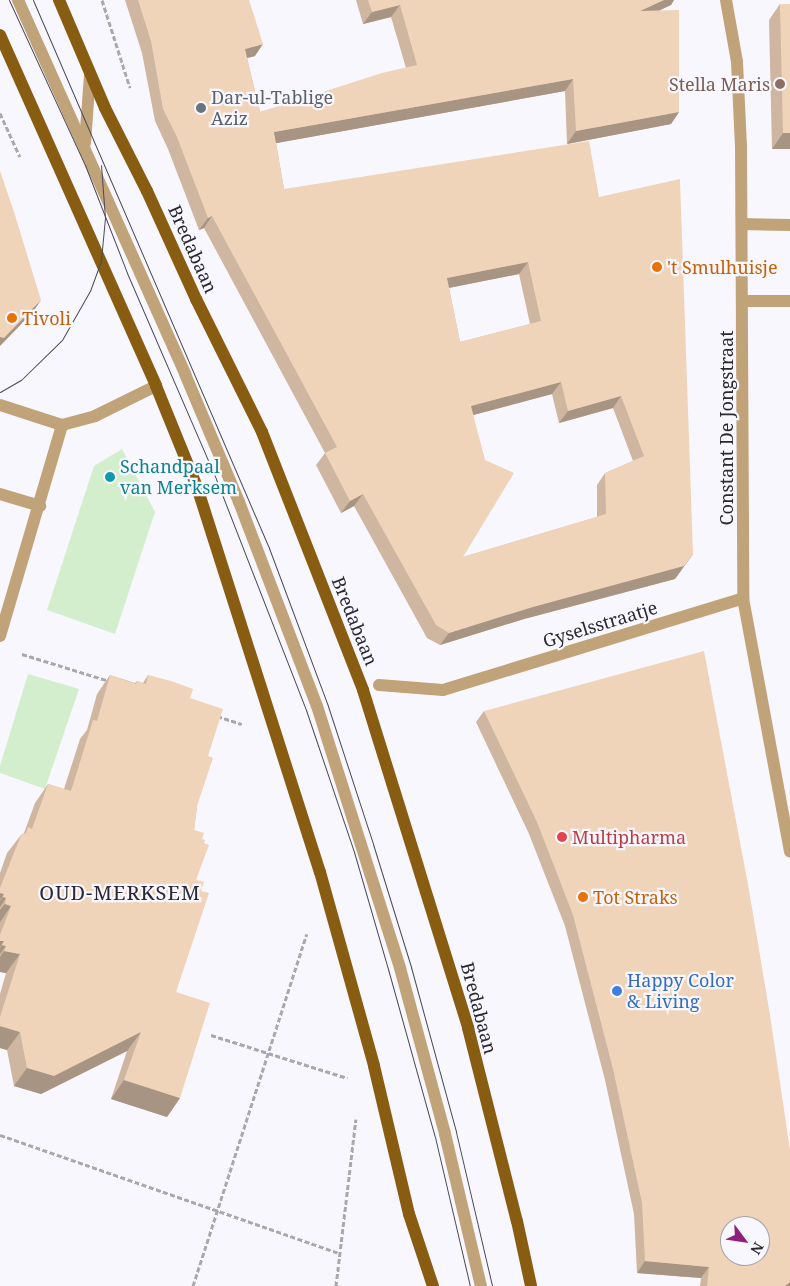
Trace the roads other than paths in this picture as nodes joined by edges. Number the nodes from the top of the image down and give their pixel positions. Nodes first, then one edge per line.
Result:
1 (18, 0) edge
2 (59, 0) edge
3 (726, 0) edge
4 (0, 35) edge
5 (90, 75) junction
6 (85, 145) junction
7 (742, 224) junction
8 (790, 224) edge
9 (743, 301) junction
10 (790, 301) edge
11 (156, 386) junction
12 (0, 405) edge
13 (62, 425) junction
14 (0, 494) edge
15 (40, 506) junction
16 (743, 598) junction
17 (0, 636) edge
18 (379, 685) dead end
19 (790, 852) edge
20 (433, 1286) edge
21 (481, 1286) edge
22 (531, 1286) edge

1 - 6 street
2 - 5 main road, Bredabaan
3 - 7 street, Constant De Jongstraat
4 - 11 main road
5 - 6 street
5 - 22 main road, Bredabaan
6 - 21 street
7 - 8 street
7 - 9 street, Constant De Jongstraat
9 - 10 street
9 - 16 street, Constant De Jongstraat
11 - 13 street
11 - 20 main road
12 - 13 street
13 - 15 street
14 - 15 street
15 - 17 street
16 - 18 street, Gyselsstraatje
16 - 19 street, Constant De Jongstraat

